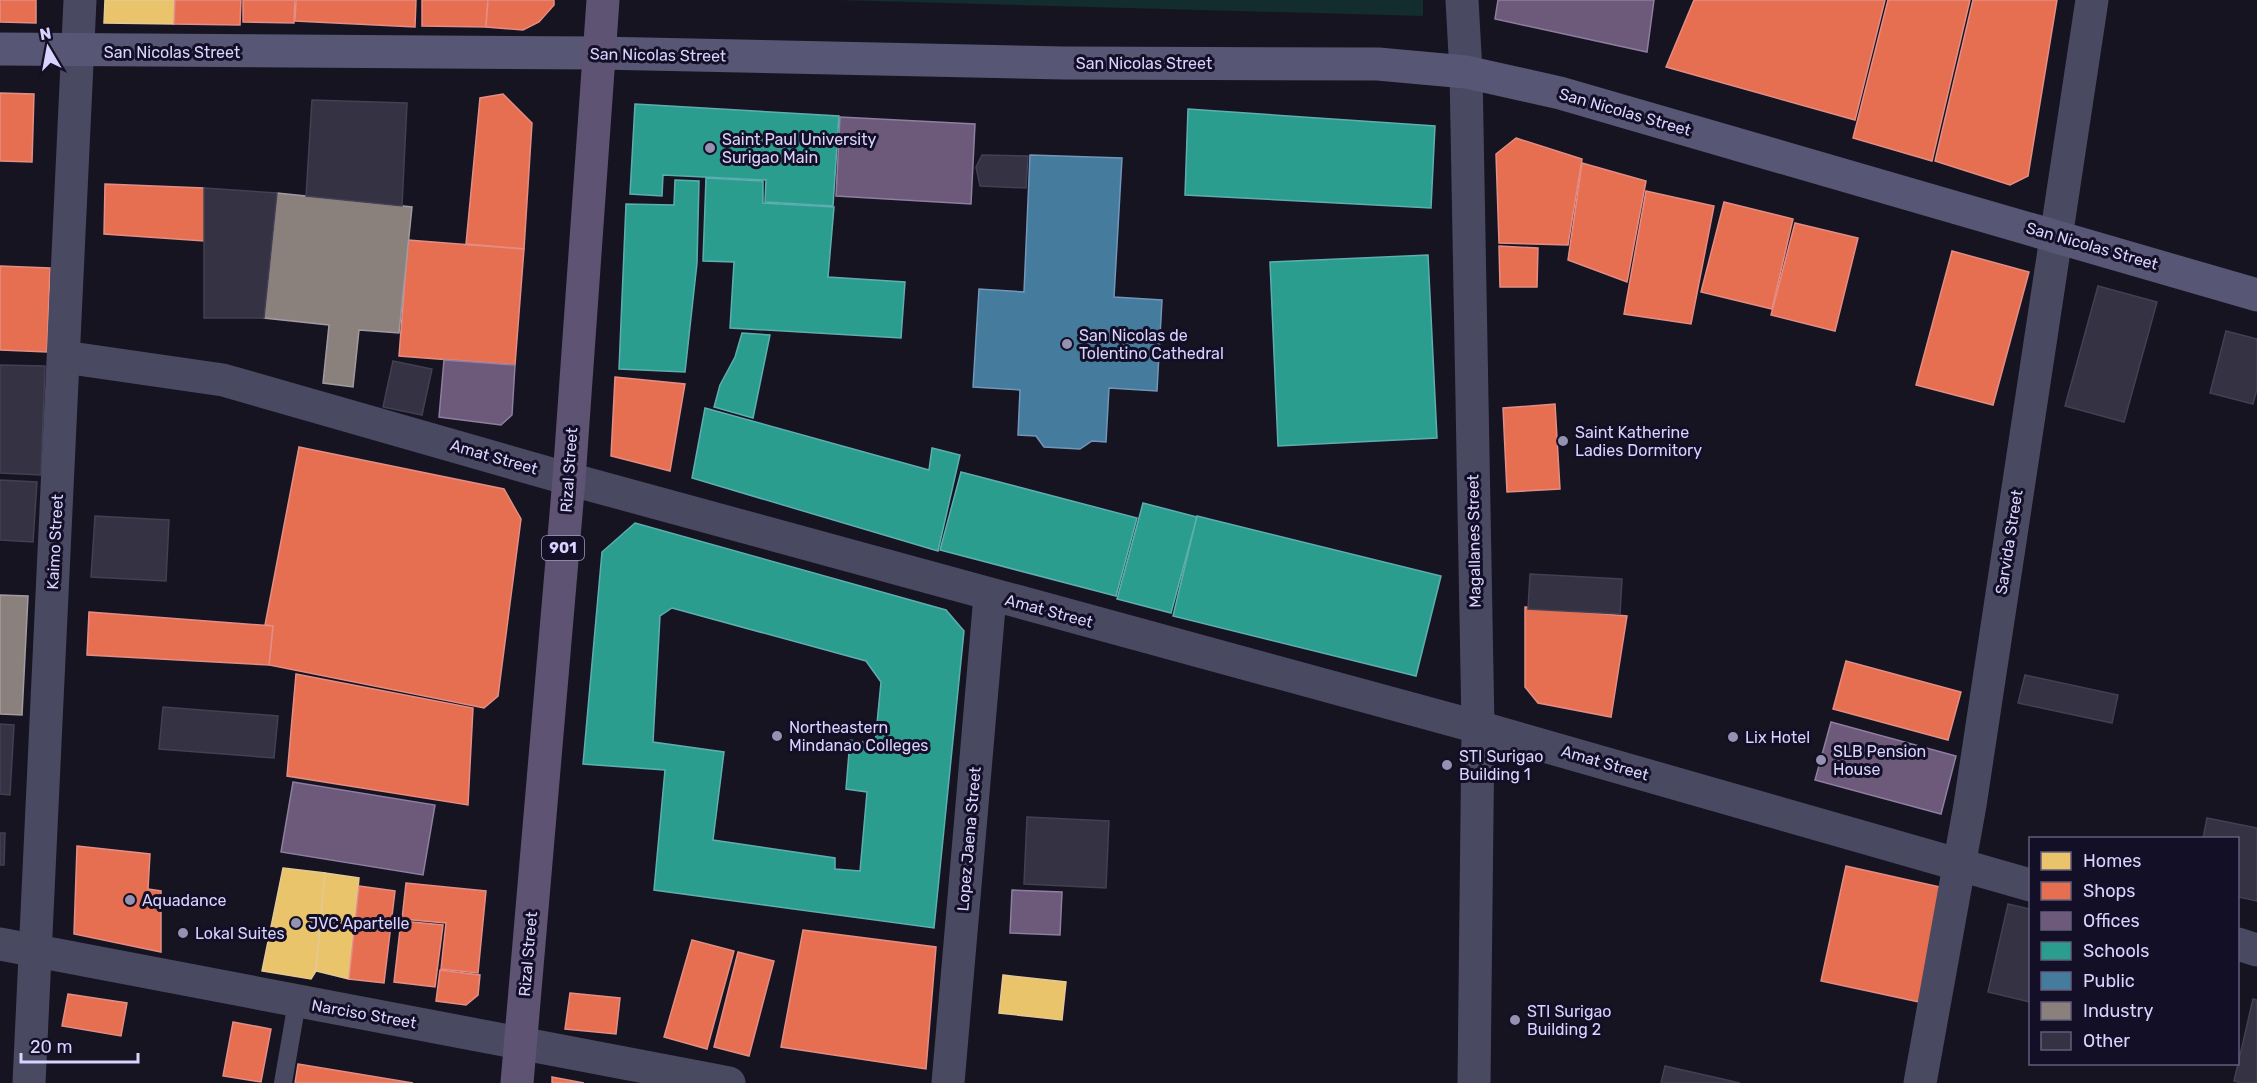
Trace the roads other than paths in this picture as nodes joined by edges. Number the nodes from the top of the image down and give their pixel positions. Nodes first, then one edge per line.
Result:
1 (80, 0) edge
2 (603, 0) edge
3 (1462, 0) edge
4 (2092, 0) edge
5 (0, 49) edge
6 (79, 51) junction
7 (599, 53) junction
8 (1466, 72) junction
9 (2055, 234) junction
10 (2257, 295) edge
11 (64, 357) junction
12 (569, 479) junction
13 (990, 596) junction
14 (1478, 727) junction
15 (1959, 865) junction
16 (2029, 884) edge
17 (0, 944) edge
18 (2239, 944) edge
19 (2257, 950) edge
20 (36, 951) junction
21 (297, 1002) junction
22 (520, 1042) junction
23 (29, 1083) edge
24 (284, 1083) edge
25 (517, 1083) edge
26 (729, 1083) edge
27 (948, 1083) edge
28 (1474, 1083) edge
29 (1920, 1083) edge

1 - 6 street, Kaimo Street
2 - 7 main road, Rizal Street / 901
3 - 8 street, Magallanes Street
4 - 9 street, Sarvida Street
5 - 6 main road, San Nicolas Street
6 - 7 main road, San Nicolas Street
6 - 11 street, Kaimo Street
7 - 8 main road, San Nicolas Street
7 - 12 main road, Rizal Street / 901
8 - 9 main road, San Nicolas Street
8 - 14 street, Magallanes Street
9 - 10 main road, San Nicolas Street
9 - 15 street, Sarvida Street
11 - 12 street, Amat Street
11 - 20 street, Kaimo Street
12 - 13 street, Amat Street
12 - 22 main road, Rizal Street / 901
13 - 14 street, Amat Street
13 - 27 street, Lopez Jaena Street
14 - 15 street, Amat Street
14 - 28 street, Magallanes Street
15 - 16 street, Amat Street
15 - 29 street, Sarvida Street
17 - 20 street, Narciso Street
18 - 19 street
20 - 21 street, Narciso Street
20 - 23 street, Kaimo Street
21 - 22 street, Narciso Street
21 - 24 lane
22 - 25 main road, Rizal Street / 901
22 - 26 street, Narciso Street

